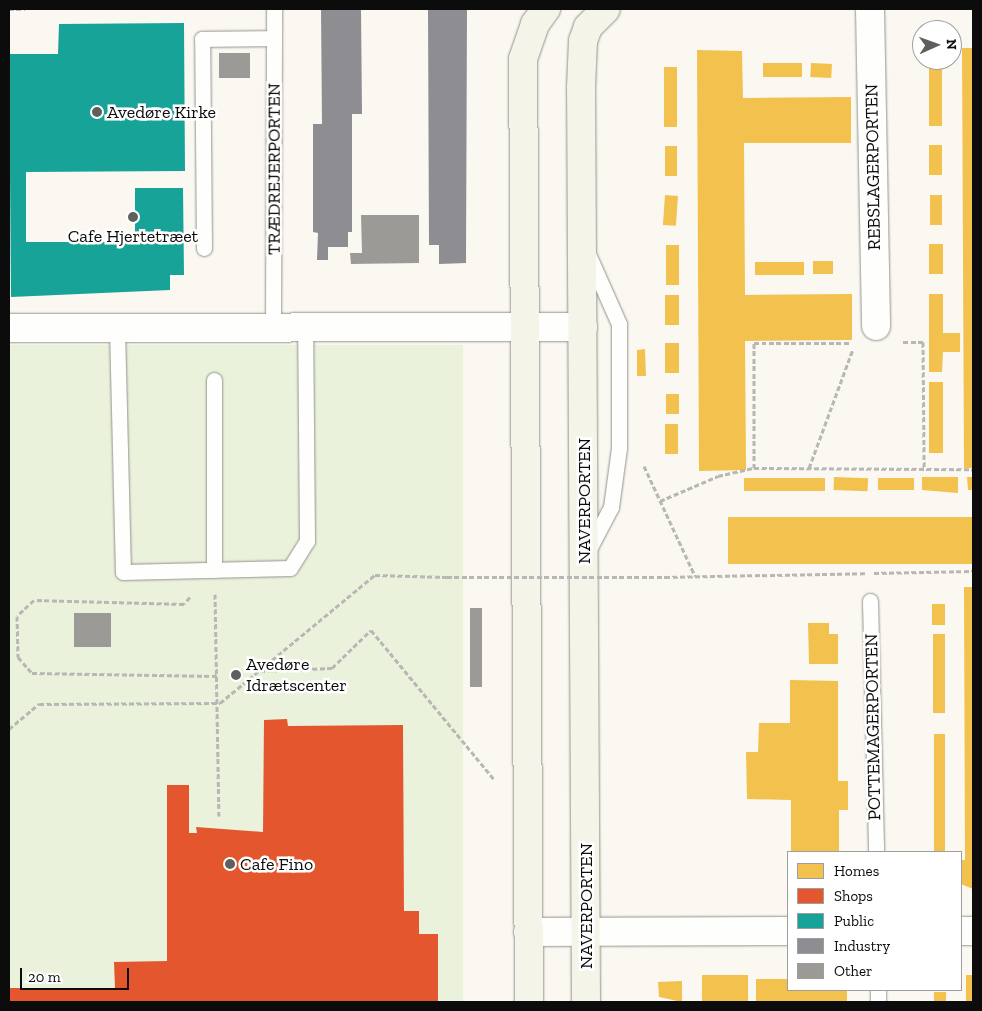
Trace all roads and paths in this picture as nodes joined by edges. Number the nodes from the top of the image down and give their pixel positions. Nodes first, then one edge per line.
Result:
1 (9, 9) edge
2 (25, 9) edge
3 (274, 9) edge
4 (546, 9) edge
5 (606, 9) edge
6 (870, 9) edge
7 (274, 38) junction
8 (581, 238) junction
9 (204, 248) dead end
10 (583, 326) junction
11 (525, 327) junction
12 (9, 328) edge
13 (117, 328) junction
14 (273, 328) junction
15 (305, 328) junction
16 (886, 334) joint
17 (214, 380) dead end
18 (642, 462) dead end
19 (754, 468) junction
20 (808, 468) junction
21 (924, 469) junction
22 (973, 469) edge
23 (660, 501) junction
24 (584, 559) junction
25 (214, 570) junction
26 (973, 571) edge
27 (695, 576) junction
28 (870, 601) dead end
29 (215, 607) dead end
30 (259, 671) junction
31 (217, 676) junction
32 (220, 702) junction
33 (9, 729) edge
34 (496, 781) dead end
35 (219, 816) dead end
36 (876, 851) edge
37 (528, 932) junction
38 (586, 932) junction
39 (787, 932) edge
40 (528, 1002) edge
41 (586, 1002) edge

1 - 2 path
3 - 7 lane, TRÆDREJERPORTEN
4 - 11 street
5 - 8 street, NAVERPORTEN
6 - 16 street, REBSLAGERPORTEN
7 - 9 lane
7 - 14 lane, TRÆDREJERPORTEN
8 - 10 street, NAVERPORTEN
8 - 24 lane
10 - 11 street
10 - 24 street, NAVERPORTEN
11 - 15 street
11 - 37 street
12 - 13 street
13 - 14 street
13 - 25 lane
14 - 15 street
15 - 25 lane
16 - 21 path
17 - 25 lane
18 - 23 path
19 - 20 path
19 - 20 path
19 - 23 path
20 - 21 path
21 - 22 path
23 - 27 path
24 - 38 street, NAVERPORTEN
25 - 31 path
26 - 27 path
27 - 30 path, bridge
28 - 36 lane, POTTEMAGERPORTEN
29 - 31 path
30 - 32 path
30 - 34 path
31 - 32 path
32 - 33 path
32 - 35 path
37 - 38 street
37 - 40 street
38 - 39 street
38 - 41 street, NAVERPORTEN

